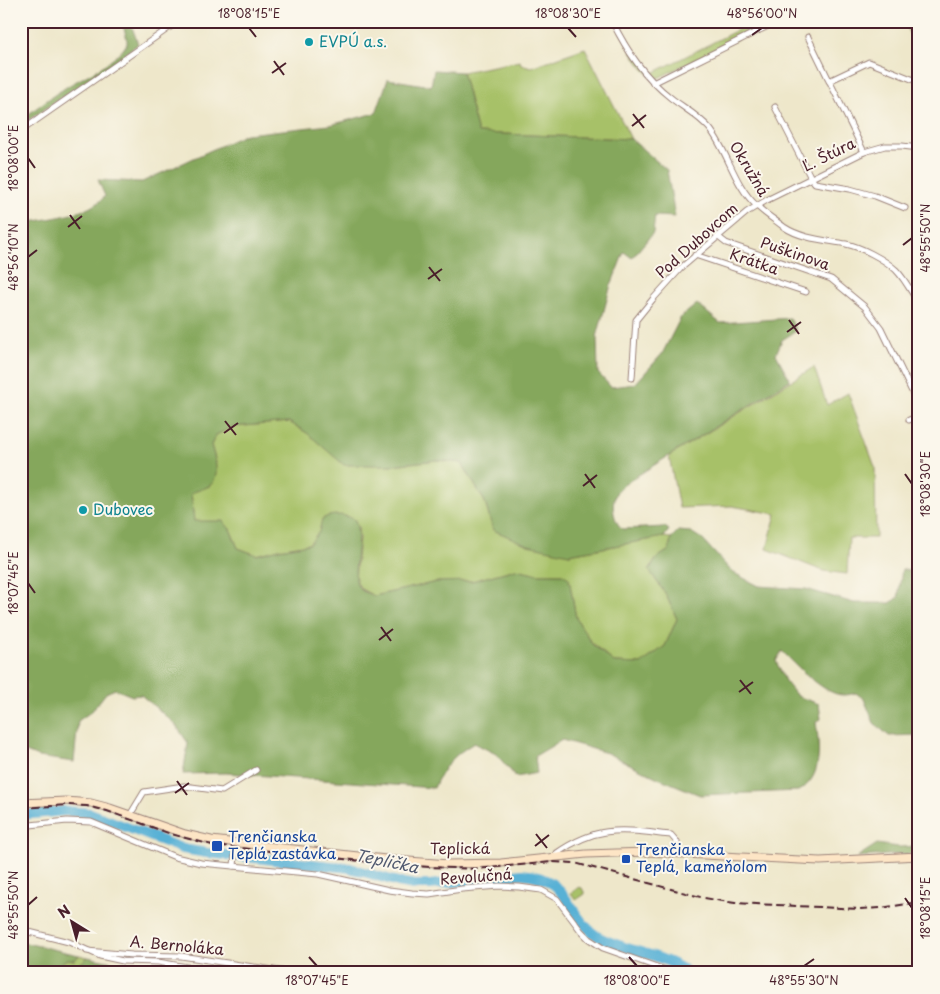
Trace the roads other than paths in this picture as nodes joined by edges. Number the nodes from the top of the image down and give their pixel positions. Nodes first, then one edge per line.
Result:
1 (179, 21) edge
2 (612, 21) edge
3 (778, 21) edge
4 (808, 37) dead end
5 (830, 81) junction
6 (919, 82) edge
7 (653, 83) junction
8 (775, 107) dead end
9 (21, 131) edge
10 (919, 148) edge
11 (864, 152) junction
12 (811, 178) junction
13 (756, 206) junction
14 (905, 208) dead end
15 (717, 236) junction
16 (695, 255) junction
17 (806, 292) dead end
18 (919, 304) edge
19 (632, 378) dead end
20 (919, 406) edge
21 (919, 416) edge
22 (909, 420) dead end
23 (256, 770) dead end
24 (21, 803) edge
25 (130, 815) junction
26 (21, 826) edge
27 (236, 847) junction
28 (677, 853) junction
29 (919, 856) edge
30 (555, 857) junction
31 (234, 864) junction
32 (21, 930) edge
33 (87, 951) junction
34 (222, 973) edge
35 (294, 973) edge
36 (674, 973) edge

1 - 9 street
2 - 7 street, Okružná
3 - 7 street
4 - 5 street
5 - 6 street
5 - 11 street
7 - 13 street, Okružná
8 - 12 street
10 - 11 street, Ľ. Štúra
11 - 12 street, Ľ. Štúra
12 - 13 street, Ľ. Štúra
12 - 14 street
13 - 15 street, Pod Dubovcom
13 - 18 street, Okružná
15 - 16 street, Pod Dubovcom
15 - 20 street, Puškinova
16 - 17 street, Krátka
16 - 19 street, Pod Dubovcom
21 - 22 street
23 - 25 street
24 - 25 main road, Teplická
25 - 27 main road, Teplická
26 - 31 street, Revolučná
27 - 30 main road, Teplická
27 - 31 street
28 - 29 main road, Teplická
28 - 30 main road, Teplická
28 - 30 street
31 - 36 street, Revolučná
32 - 33 street
33 - 34 street
33 - 35 street, A. Bernoláka

